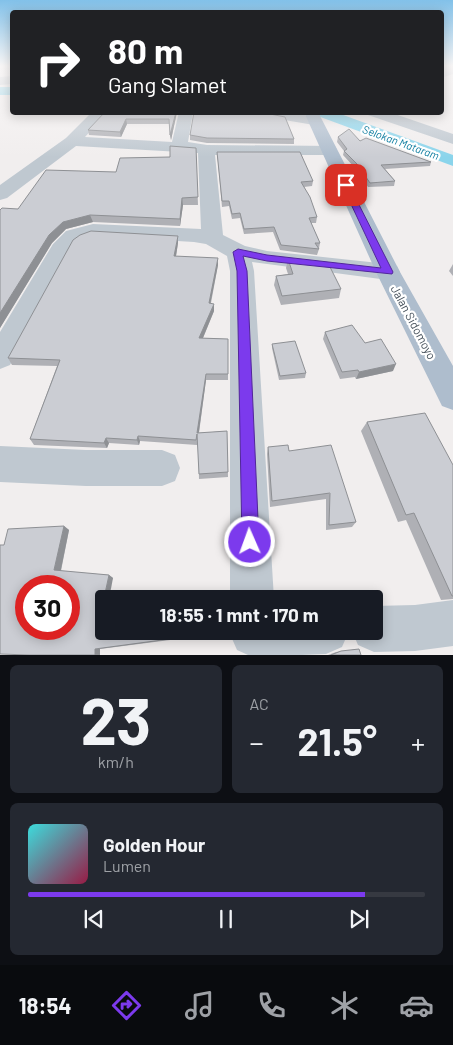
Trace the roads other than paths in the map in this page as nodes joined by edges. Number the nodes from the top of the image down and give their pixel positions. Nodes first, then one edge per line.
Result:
1 (98, 115) edge
2 (185, 115) edge
3 (300, 115) edge
4 (381, 115) edge
5 (313, 116) edge
6 (453, 139) edge
7 (72, 141) junction
8 (179, 148) junction
9 (206, 150) junction
10 (328, 150) junction
11 (0, 194) edge
12 (225, 245) junction
13 (388, 272) junction
14 (0, 357) edge
15 (453, 396) edge
16 (0, 464) edge
17 (162, 468) dead end
18 (252, 590) edge
19 (453, 623) edge
20 (383, 629) edge

1 - 7 street
2 - 8 street
3 - 5 street
4 - 6 street
5 - 10 main road, Jalan Sidomoyo
7 - 8 street
7 - 11 street
8 - 9 street
9 - 10 street
9 - 12 street
10 - 13 main road, Jalan Sidomoyo
12 - 13 street
12 - 14 street
12 - 18 street
13 - 15 main road, Jalan Sidomoyo
16 - 17 street
19 - 20 street

